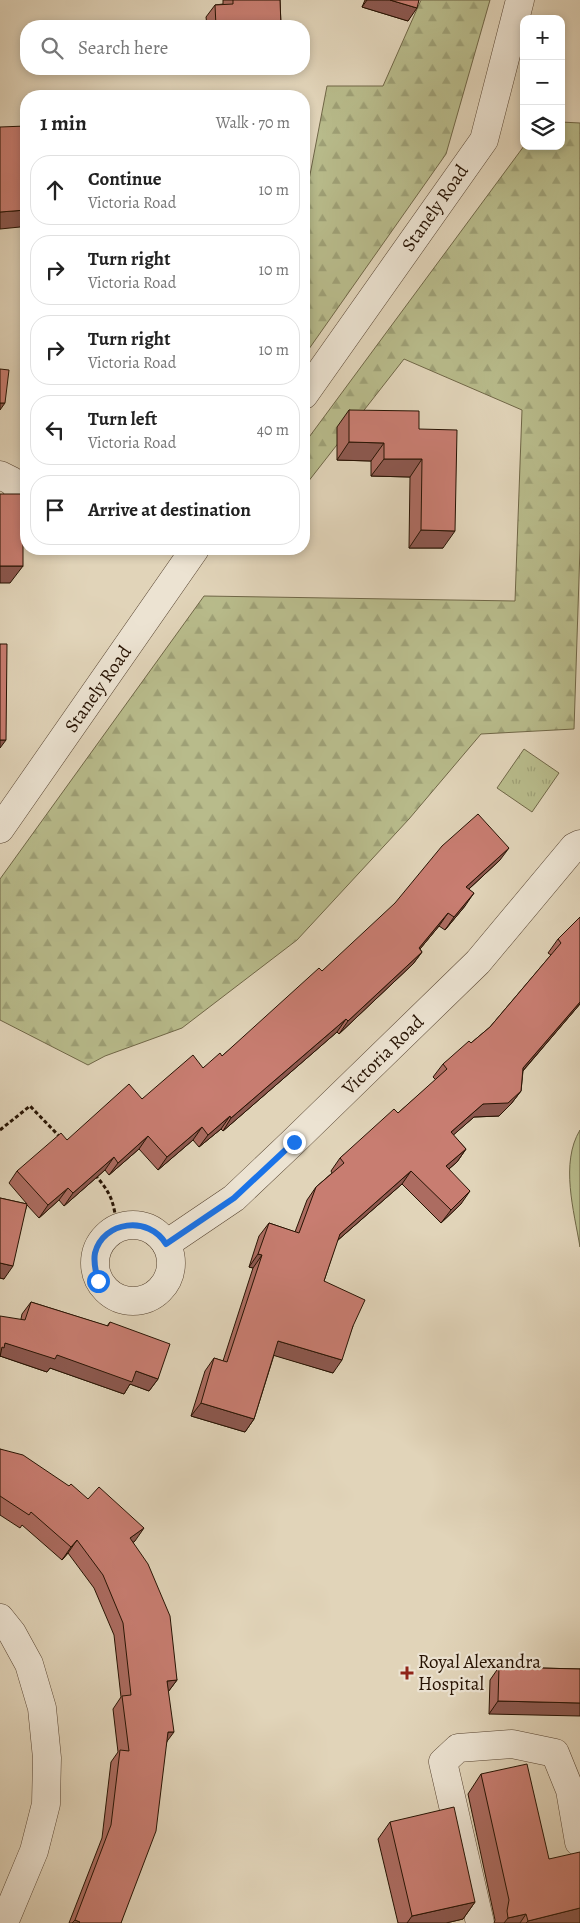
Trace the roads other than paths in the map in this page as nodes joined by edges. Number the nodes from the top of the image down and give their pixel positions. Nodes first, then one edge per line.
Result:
1 (520, 0) edge
2 (310, 386) edge
3 (0, 474) edge
4 (20, 491) edge
5 (182, 555) edge
6 (0, 829) edge
7 (580, 844) edge
8 (166, 1244) junction
9 (0, 1618) edge
10 (579, 1842) edge
11 (4, 1923) edge
12 (480, 1923) edge

1 - 2 street, Stanely Road
3 - 4 street
5 - 6 street, Stanely Road
7 - 8 street, Victoria Road
8 - 8 street
9 - 11 street
10 - 12 street

